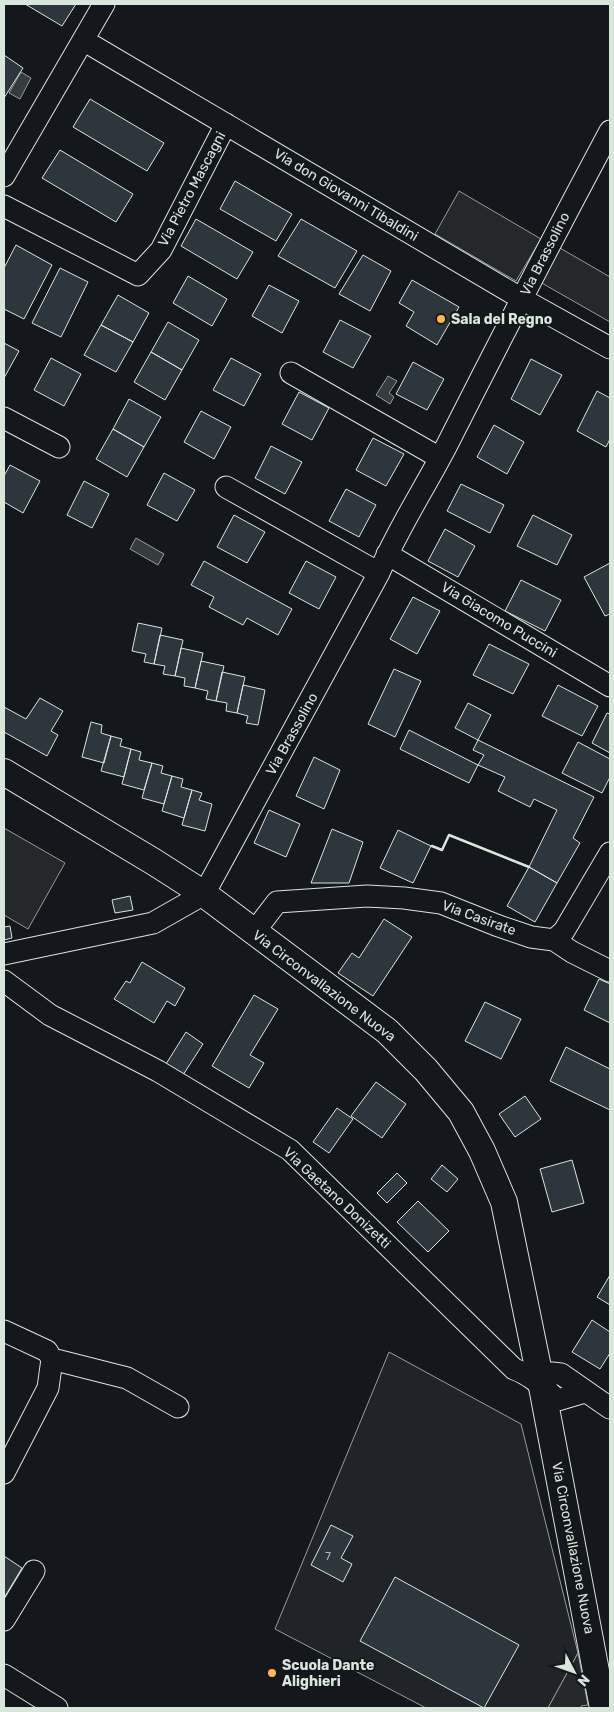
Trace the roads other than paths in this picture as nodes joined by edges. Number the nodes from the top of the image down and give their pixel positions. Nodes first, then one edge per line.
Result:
1 (104, 4) edge
2 (83, 40) junction
3 (226, 124) junction
4 (610, 131) edge
5 (4, 176) edge
6 (4, 206) edge
7 (522, 299) junction
8 (610, 348) edge
9 (291, 374) dead end
10 (4, 418) edge
11 (59, 447) dead end
12 (440, 458) junction
13 (226, 487) dead end
14 (383, 564) junction
15 (610, 686) edge
16 (4, 772) edge
17 (610, 853) edge
18 (204, 894) junction
19 (254, 932) junction
20 (554, 940) junction
21 (4, 954) edge
22 (610, 971) edge
23 (4, 981) edge
24 (4, 1331) edge
25 (52, 1359) junction
26 (542, 1387) junction
27 (178, 1407) dead end
28 (610, 1408) edge
29 (4, 1473) edge
30 (34, 1571) dead end
31 (4, 1620) edge
32 (4, 1674) edge
33 (57, 1708) edge
34 (603, 1708) edge

1 - 2 street
2 - 3 street, Via don Giovanni Tibaldini
2 - 5 street
3 - 6 street, Via Pietro Mascagni
3 - 7 street, Via don Giovanni Tibaldini
4 - 7 street, Via Brassolino
7 - 8 street, Via don Giovanni Tibaldini
7 - 12 street, Via Brassolino
9 - 12 street
10 - 11 street
12 - 14 street, Via Brassolino
13 - 14 street
14 - 15 street, Via Giacomo Puccini
14 - 18 street, Via Brassolino
16 - 18 main road, Via Circonvallazione Nuova
17 - 20 street
18 - 19 main road, Via Circonvallazione Nuova
18 - 21 street
19 - 20 street, Via Casirate
19 - 26 main road, Via Circonvallazione Nuova
20 - 22 street
23 - 26 street, Via Gaetano Donizetti
24 - 25 street
25 - 27 street
25 - 29 street
26 - 28 street
26 - 34 main road, Via Circonvallazione Nuova
30 - 31 street
32 - 33 street

